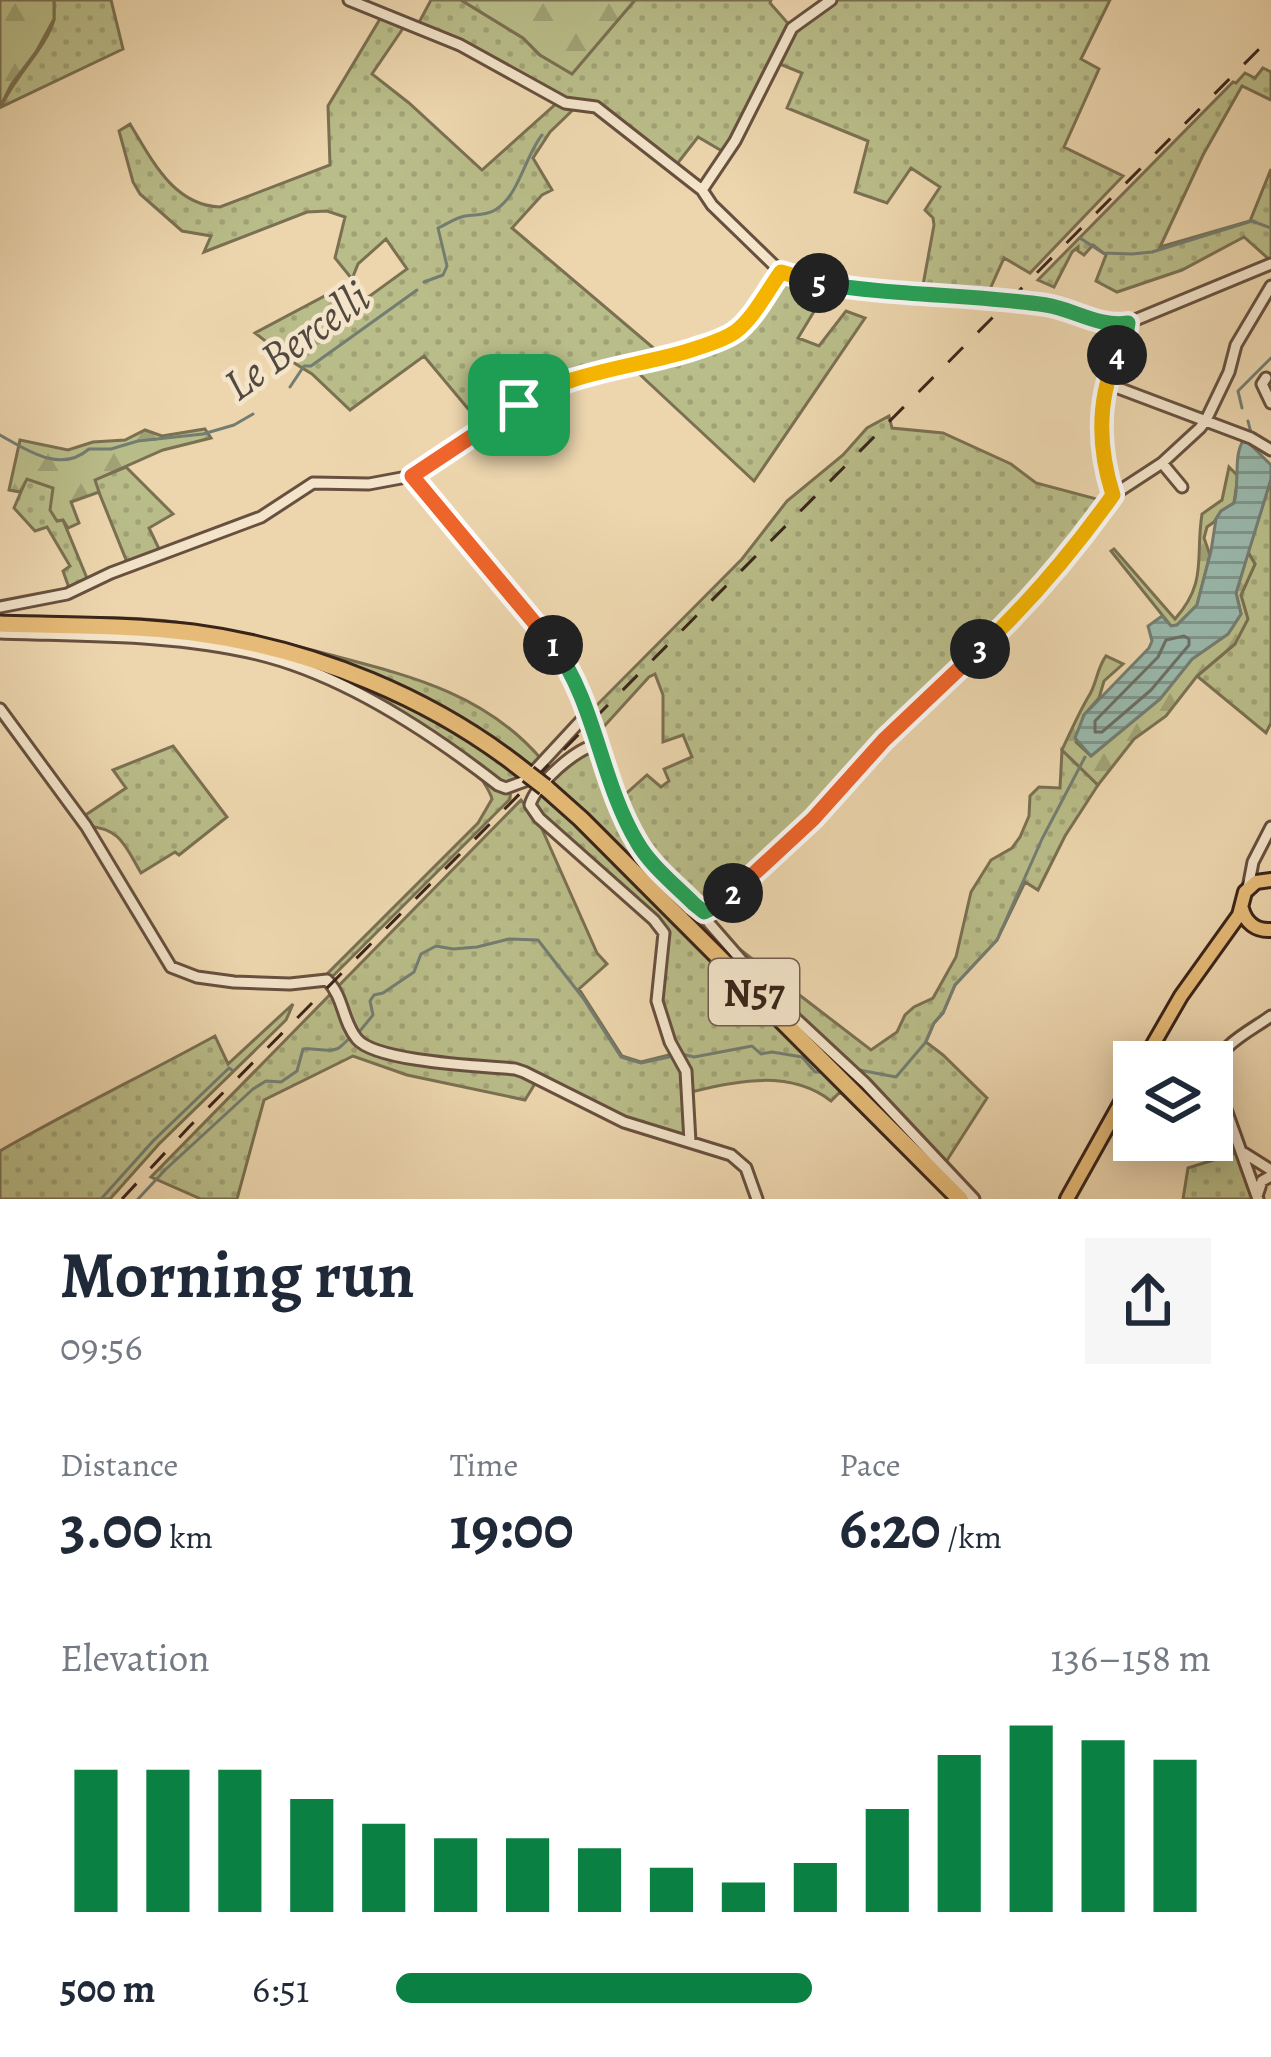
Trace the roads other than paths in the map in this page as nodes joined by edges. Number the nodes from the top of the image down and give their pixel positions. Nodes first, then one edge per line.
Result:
1 (349, 0) edge
2 (831, 0) edge
3 (702, 190) junction
4 (1271, 264) edge
5 (781, 272) junction
6 (1271, 286) edge
7 (1128, 323) junction
8 (1266, 378) dead end
9 (1106, 382) junction
10 (1271, 403) edge
11 (1206, 420) junction
12 (1271, 450) edge
13 (1162, 463) junction
14 (412, 476) junction
15 (1182, 487) dead end
16 (1113, 495) junction
17 (0, 607) edge
18 (0, 629) edge
19 (0, 709) edge
20 (587, 714) junction
21 (598, 745) junction
22 (1271, 830) edge
23 (1268, 880) edge
24 (1248, 888) junction
25 (1241, 908) junction
26 (704, 912) junction
27 (1253, 926) junction
28 (1270, 931) edge
29 (1219, 945) junction
30 (1271, 1016) edge
31 (1155, 1041) edge
32 (1113, 1117) edge
33 (690, 1142) junction
34 (1240, 1149) junction
35 (1271, 1173) edge
36 (1258, 1198) edge
37 (757, 1199) edge
38 (960, 1199) edge
39 (974, 1199) edge
40 (1067, 1199) edge

1 - 3 street
2 - 3 street
3 - 5 street
4 - 7 street
5 - 7 street
5 - 14 street
6 - 11 street
7 - 9 street
8 - 10 street
9 - 11 street
9 - 16 street
11 - 12 street
11 - 13 street
13 - 15 street
13 - 16 street
14 - 17 street
14 - 20 street
16 - 26 street
18 - 20 street
18 - 38 highway, N57, bridge
19 - 33 street
20 - 21 street
21 - 26 street
21 - 33 street
22 - 23 street
22 - 24 street
23 - 24 main road
24 - 25 main road
25 - 27 main road
25 - 29 main road
26 - 39 street
27 - 28 main road
27 - 29 main road
29 - 31 main road
30 - 34 street
32 - 40 main road
33 - 37 street
34 - 35 street
34 - 36 street
35 - 36 street

